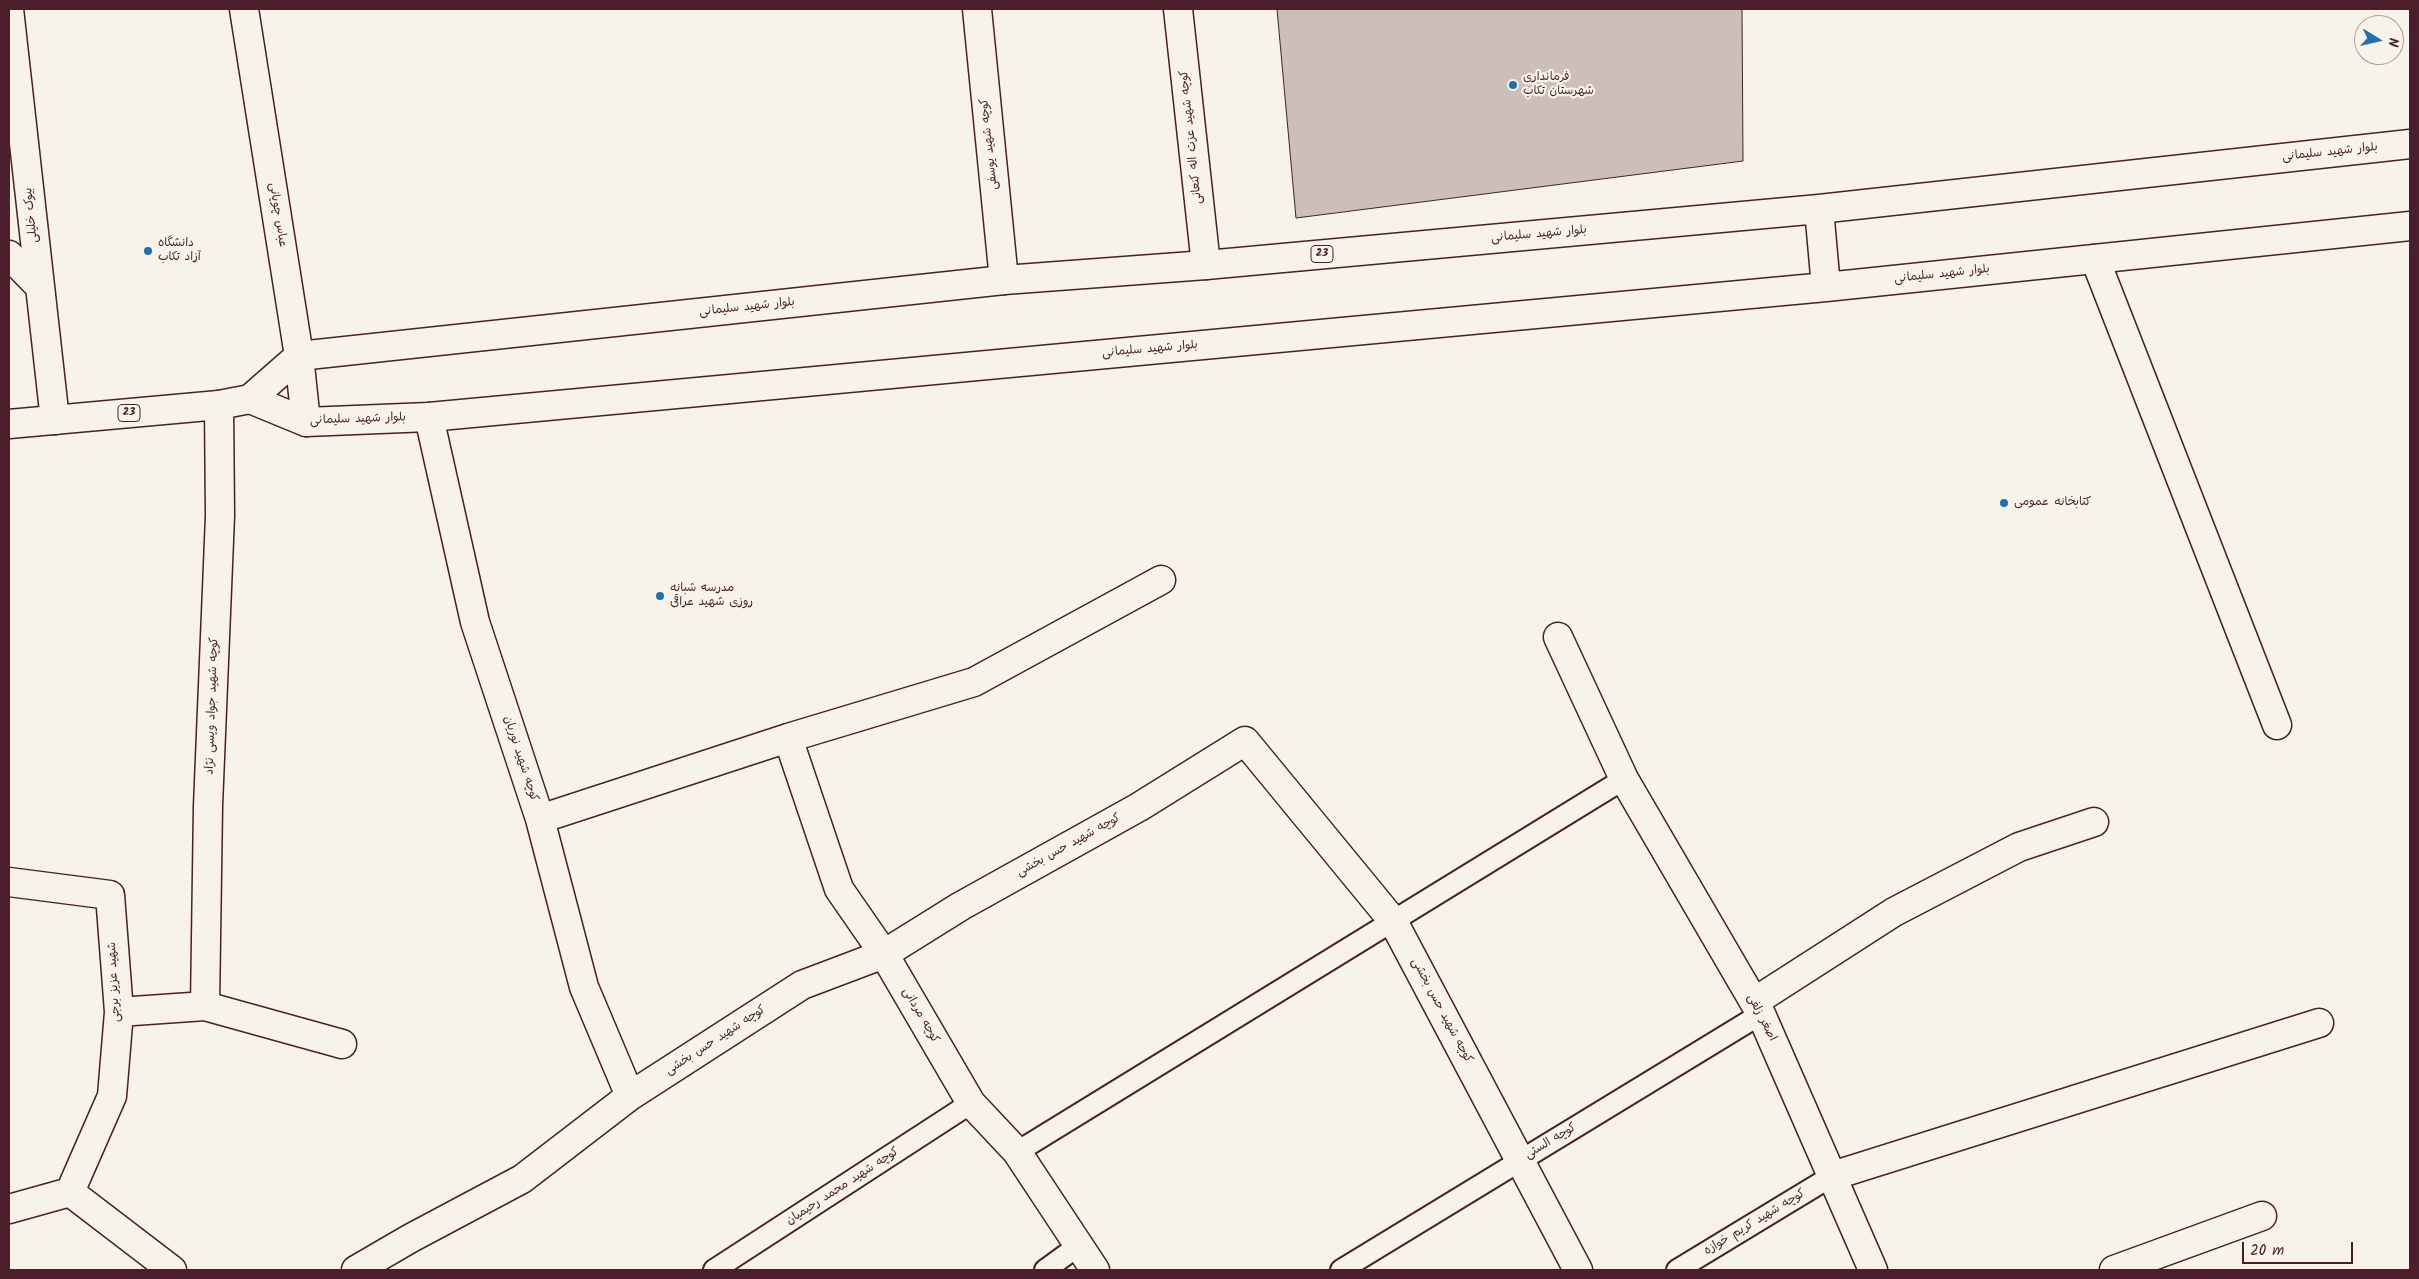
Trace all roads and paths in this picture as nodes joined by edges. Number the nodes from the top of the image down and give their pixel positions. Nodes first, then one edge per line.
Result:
1 (9, 9) edge
2 (244, 9) edge
3 (977, 9) edge
4 (1178, 9) edge
5 (2410, 144) edge
6 (1819, 209) junction
7 (2410, 226) edge
8 (9, 255) edge
9 (2095, 259) junction
10 (1206, 265) junction
11 (1004, 280) junction
12 (40, 286) junction
13 (1826, 288) junction
14 (299, 356) junction
15 (250, 399) junction
16 (219, 405) junction
17 (429, 417) junction
18 (55, 420) junction
19 (306, 422) junction
20 (9, 424) edge
21 (1161, 580) dead end
22 (1558, 637) dead end
23 (2277, 725) dead end
24 (788, 738) junction
25 (1624, 779) junction
26 (540, 818) junction
27 (2094, 822) dead end
28 (9, 882) edge
29 (1393, 921) junction
30 (884, 954) junction
31 (205, 1006) junction
32 (1757, 1008) junction
33 (119, 1012) junction
34 (2319, 1023) dead end
35 (342, 1044) dead end
36 (630, 1096) junction
37 (971, 1104) junction
38 (1017, 1152) junction
39 (1520, 1161) junction
40 (1832, 1176) junction
41 (70, 1192) junction
42 (9, 1210) edge
43 (2262, 1216) dead end
44 (1078, 1246) junction
45 (172, 1270) edge
46 (356, 1270) edge
47 (714, 1270) edge
48 (1046, 1270) edge
49 (1094, 1270) edge
50 (1341, 1270) edge
51 (1578, 1270) edge
52 (1677, 1270) edge
53 (1873, 1270) edge
54 (2114, 1270) edge

1 - 12 street, بیوک خلیلی
2 - 14 street, عباس چوپانی
3 - 11 street, کوچه شهید یوسفی
4 - 10 street, کوچه شهید عزت اله کنعانی
5 - 6 street, بلوار شهید سلیمانی / 23
6 - 10 street, بلوار شهید سلیمانی / 23
6 - 13 street
7 - 9 street, بلوار شهید سلیمانی
8 - 12 street
9 - 13 street, بلوار شهید سلیمانی
9 - 23 street
10 - 11 street, بلوار شهید سلیمانی / 23
11 - 14 street, بلوار شهید سلیمانی / 23
12 - 18 street, بیوک خلیلی
13 - 17 street, بلوار شهید سلیمانی
14 - 15 street
14 - 19 street, عباس چوپانی
15 - 16 street, 23
15 - 19 street, بلوار شهید سلیمانی
16 - 18 street, 23
16 - 31 street, کوچه شهید جواد ویسی نژاد
17 - 19 street, بلوار شهید سلیمانی
17 - 26 street, کوچه شهید نوریان
18 - 20 street, 23
21 - 24 street
22 - 25 street, اصغر زلفی
24 - 26 street
24 - 30 street, کوچه مردانی
25 - 29 lane
25 - 32 street, اصغر زلفی
26 - 36 street, کوچه شهید نوریان
27 - 32 street
28 - 33 street, شهید عزیز برجی
29 - 30 street, کوچه شهید حس بخشی
29 - 38 lane
29 - 39 street, کوچه شهید حس بخشی
30 - 36 street, کوچه شهید حس بخشی
30 - 37 street, کوچه مردانی
31 - 33 street
31 - 35 street
32 - 39 lane, کوچه الستی
32 - 40 street, اصغر زلفی
33 - 41 street, شهید عزیز برجی
34 - 40 street
36 - 46 street, کوچه شهید حس بخشی
37 - 38 street, کوچه مردانی
37 - 47 lane, کوچه شهید محمد رحیمیان
38 - 44 street, کوچه مردانی
39 - 50 lane, کوچه الستی
39 - 51 street, کوچه شهید حس بخشی
40 - 52 lane, کوچه شهید کریم خوازه
40 - 53 street, اصغر زلفی
41 - 42 street
41 - 45 street
43 - 54 street
44 - 48 lane
44 - 49 street, کوچه مردانی

